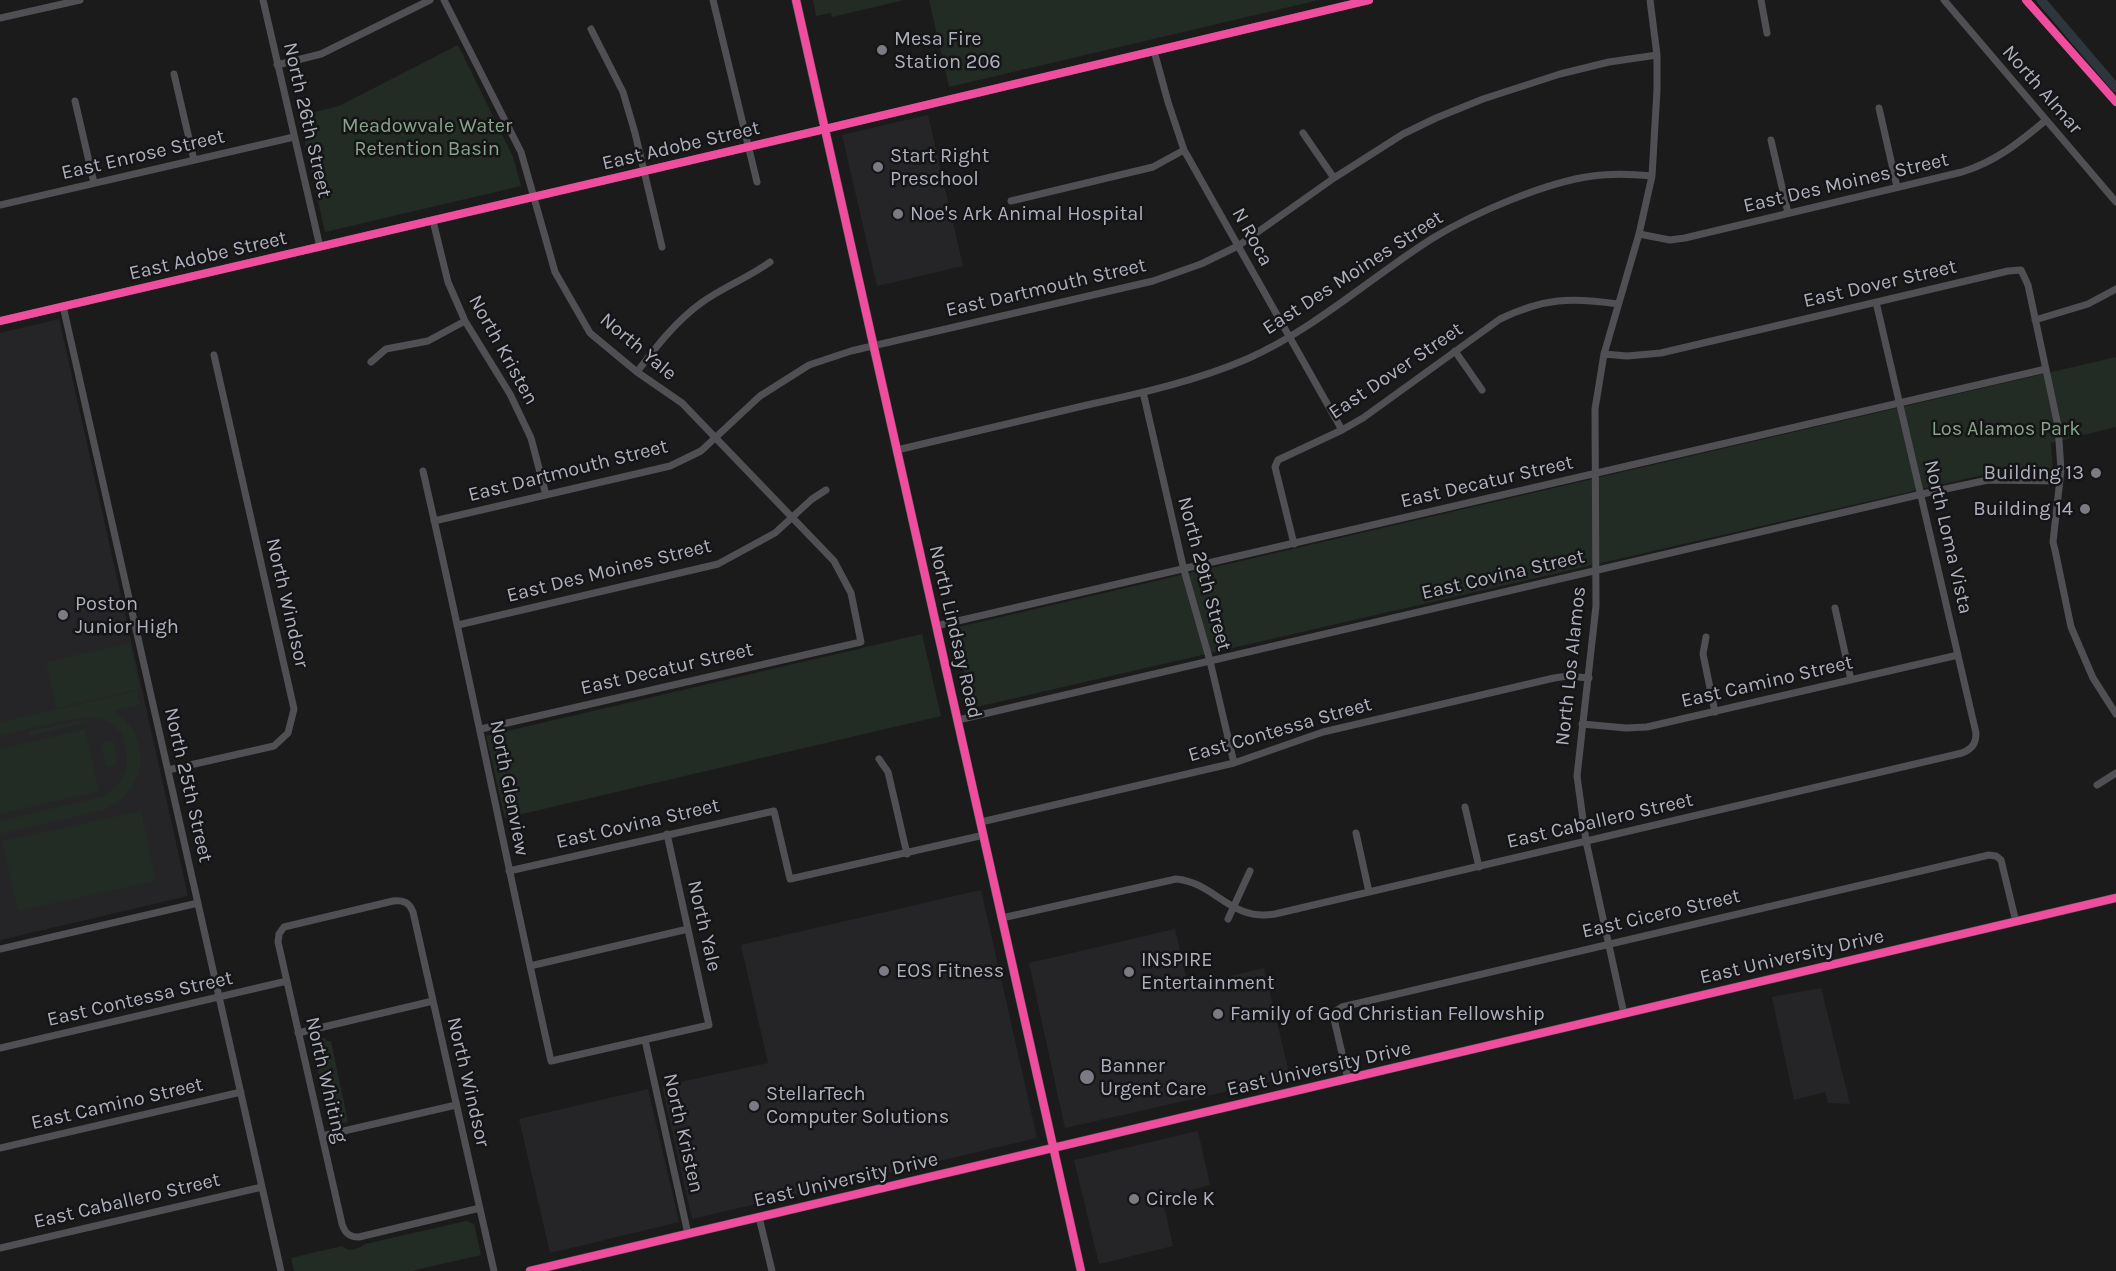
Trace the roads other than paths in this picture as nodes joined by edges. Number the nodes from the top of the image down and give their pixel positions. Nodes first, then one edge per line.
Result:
1 (80, 0) edge
2 (263, 0) edge
3 (430, 0) edge
4 (444, 0) edge
5 (713, 0) edge
6 (796, 0) edge
7 (1369, 0) edge
8 (1650, 0) edge
9 (1761, 0) edge
10 (1944, 0) edge
11 (0, 18) edge
12 (591, 28) dead end
13 (1767, 33) dead end
14 (1154, 51) junction
15 (1657, 55) junction
16 (278, 65) junction
17 (174, 74) dead end
18 (75, 101) dead end
19 (1879, 108) dead end
20 (2046, 120) junction
21 (825, 129) junction
22 (1303, 133) dead end
23 (294, 136) junction
24 (1771, 140) dead end
25 (749, 147) junction
26 (1184, 150) junction
27 (194, 160) junction
28 (644, 172) junction
29 (1652, 176) junction
30 (1334, 178) junction
31 (757, 182) dead end
32 (94, 183) junction
33 (1897, 188) junction
34 (535, 197) junction
35 (1011, 201) dead end
36 (2116, 202) edge
37 (0, 205) edge
38 (1788, 213) junction
39 (433, 221) junction
40 (1639, 234) junction
41 (1238, 246) junction
42 (320, 247) junction
43 (662, 247) dead end
44 (770, 262) dead end
45 (2116, 289) edge
46 (1876, 302) junction
47 (1618, 304) junction
48 (63, 306) junction
49 (2035, 320) junction
50 (0, 321) edge
51 (465, 321) junction
52 (1290, 337) junction
53 (874, 346) junction
54 (1455, 351) junction
55 (1605, 354) junction
56 (214, 355) dead end
57 (371, 362) dead end
58 (2046, 369) junction
59 (637, 372) junction
60 (1482, 390) dead end
61 (1143, 392) junction
62 (1900, 402) junction
63 (1342, 430) junction
64 (716, 437) junction
65 (897, 450) junction
66 (423, 471) dead end
67 (1594, 474) junction
68 (2058, 481) junction
69 (826, 490) dead end
70 (1922, 494) junction
71 (546, 495) junction
72 (793, 517) junction
73 (434, 521) junction
74 (1294, 544) junction
75 (1184, 570) junction
76 (1597, 570) junction
77 (1835, 608) dead end
78 (458, 625) junction
79 (936, 626) junction
80 (1706, 637) dead end
81 (861, 642) joint
82 (1958, 655) junction
83 (1210, 661) junction
84 (1588, 678) junction
85 (1851, 680) junction
86 (1715, 712) junction
87 (2116, 714) edge
88 (958, 720) junction
89 (1582, 724) junction
90 (481, 729) junction
91 (1974, 746) joint
92 (879, 759) dead end
93 (1234, 763) junction
94 (168, 770) junction
95 (2116, 773) edge
96 (2097, 785) dead end
97 (1465, 807) dead end
98 (981, 822) junction
99 (1356, 833) dead end
100 (667, 834) junction
101 (984, 836) junction
102 (1586, 841) junction
103 (907, 854) junction
104 (1479, 867) junction
105 (509, 871) junction
106 (1250, 871) dead end
107 (1370, 892) junction
108 (2116, 898) edge
109 (198, 903) junction
110 (1233, 907) junction
111 (1002, 918) junction
112 (1228, 918) dead end
113 (2016, 922) junction
114 (687, 929) junction
115 (281, 930) joint
116 (1609, 943) junction
117 (0, 949) edge
118 (530, 966) junction
119 (287, 981) junction
120 (219, 997) junction
121 (433, 1001) junction
122 (1624, 1014) junction
123 (298, 1033) junction
124 (645, 1040) junction
125 (0, 1048) edge
126 (1348, 1079) junction
127 (241, 1092) junction
128 (456, 1105) junction
129 (322, 1137) junction
130 (0, 1148) edge
131 (1054, 1149) junction
132 (262, 1187) junction
133 (480, 1208) junction
134 (759, 1217) junction
135 (688, 1234) junction
136 (0, 1248) edge
137 (281, 1271) edge
138 (494, 1271) edge
139 (530, 1271) edge
140 (772, 1271) edge
141 (1081, 1271) edge

1 - 11 street
2 - 16 street, North 26th Street
3 - 16 street
4 - 34 street, North Yale
5 - 25 street
6 - 21 main road, North Lindsay Road
7 - 14 street, East Adobe Street
8 - 15 street, North Los Alamos
9 - 13 street
10 - 20 street, North Almar
12 - 28 street
14 - 21 street, East Adobe Street
14 - 26 street, N Roca
15 - 29 street, North Los Alamos
15 - 30 street, East Dartmouth Street
16 - 23 street, North 26th Street
17 - 27 street
18 - 32 street
19 - 33 street
20 - 33 street, East Des Moines Street
20 - 36 street, North Almar
21 - 25 street, East Adobe Street
21 - 53 main road, North Lindsay Road
22 - 30 street
23 - 27 street, East Enrose Street
23 - 42 street, North 26th Street
24 - 38 street
25 - 28 street, East Adobe Street
25 - 31 street
26 - 35 street
26 - 41 street, N Roca
27 - 32 street, East Enrose Street
28 - 34 street, East Adobe Street
28 - 43 street
29 - 40 street, North Los Alamos
29 - 52 street, East Des Moines Street
30 - 41 street, East Dartmouth Street
32 - 37 street, East Enrose Street
33 - 38 street, East Des Moines Street
34 - 39 street, East Adobe Street
34 - 59 street, North Yale
38 - 40 street, East Des Moines Street
39 - 42 street, East Adobe Street
39 - 51 street, North Kristen
40 - 47 street, North Los Alamos
41 - 52 street, N Roca
41 - 53 street, East Dartmouth Street
42 - 48 street, East Adobe Street
44 - 59 street
45 - 49 street
46 - 49 street, East Dover Street
46 - 55 street, East Dover Street
46 - 62 street, North Loma Vista
47 - 54 street, East Dover Street
47 - 55 street, North Los Alamos
48 - 50 street, East Adobe Street
48 - 94 street, North 25th Street
49 - 58 street
51 - 57 street
51 - 71 street, North Kristen
52 - 61 street, East Des Moines Street
52 - 63 street, N Roca
53 - 64 street, East Dartmouth Street
53 - 65 main road, North Lindsay Road
54 - 60 street
54 - 63 street, East Dover Street
55 - 67 street, North Los Alamos
56 - 94 street, North Windsor
58 - 62 street, East Decatur Street
58 - 68 street
59 - 64 street, North Yale
61 - 65 street, East Des Moines Street
61 - 75 street, North 29th Street
62 - 67 street, East Decatur Street
62 - 70 street, North Loma Vista
63 - 74 street, East Dover Street
64 - 71 street, East Dartmouth Street
64 - 72 street, North Yale
65 - 79 main road, North Lindsay Road
66 - 73 street, North Glenview
67 - 74 street, East Decatur Street
67 - 76 street, North Los Alamos
68 - 70 street, East Covina Street
68 - 87 street
69 - 72 street, East Des Moines Street
70 - 76 street, East Covina Street
70 - 82 street, North Loma Vista
71 - 73 street, East Dartmouth Street
72 - 78 street, East Des Moines Street
72 - 81 street, North Yale
73 - 78 street, North Glenview
74 - 75 street, East Decatur Street
75 - 79 street, East Decatur Street
75 - 83 street, North 29th Street
76 - 83 street, East Covina Street
76 - 84 street, North Los Alamos
77 - 85 street
78 - 90 street, North Glenview
79 - 88 main road, North Lindsay Road
80 - 86 street
81 - 90 street, East Decatur Street
82 - 85 street, East Camino Street
82 - 91 street, North Loma Vista
83 - 88 street, East Covina Street
83 - 93 street, North 29th Street
84 - 89 street, North Los Alamos
84 - 93 street, East Contessa Street
85 - 86 street, East Camino Street
86 - 89 street, East Camino Street
88 - 98 main road, North Lindsay Road
89 - 102 street, North Los Alamos
90 - 105 street, North Glenview
91 - 102 street, East Caballero Street
92 - 103 street
93 - 98 street, East Contessa Street
94 - 109 street, North 25th Street
95 - 96 street
97 - 104 street
98 - 101 main road, North Lindsay Road
99 - 107 street
100 - 103 street, East Covina Street
100 - 105 street, East Covina Street
100 - 114 street, North Yale
101 - 103 street
101 - 111 main road, North Lindsay Road
102 - 104 street, East Caballero Street
102 - 116 street, North Los Alamos
104 - 107 street, East Caballero Street
105 - 118 street, North Glenview
106 - 110 street
107 - 110 street, East Caballero Street
108 - 113 main road, East University Drive
109 - 117 street
109 - 120 street, North 25th Street
110 - 111 street, East Caballero Street
110 - 112 street
111 - 131 main road, North Lindsay Road
113 - 116 street, East Cicero Street
113 - 122 main road, East University Drive
114 - 118 street
114 - 124 street, North Yale
115 - 119 street, North Whiting
115 - 121 street, North Windsor
116 - 122 street, North Los Alamos
116 - 126 street, East Cicero Street
118 - 124 street, North Glenview
119 - 120 street, East Contessa Street
119 - 123 street, North Whiting
120 - 125 street, East Contessa Street
120 - 127 street, North 25th Street
121 - 123 street
121 - 128 street, North Windsor
122 - 126 main road, East University Drive
123 - 129 street, North Whiting
124 - 135 street, North Kristen
126 - 131 main road, East University Drive
127 - 130 street, East Camino Street
127 - 132 street, North 25th Street
128 - 129 street
128 - 133 street, North Windsor
129 - 133 street, North Whiting
131 - 134 main road, East University Drive
131 - 141 main road, North Lindsay Road
132 - 136 street, East Caballero Street
132 - 137 street, North 25th Street
133 - 138 street, North Windsor
134 - 135 main road, East University Drive
134 - 140 street
135 - 139 main road, East University Drive

